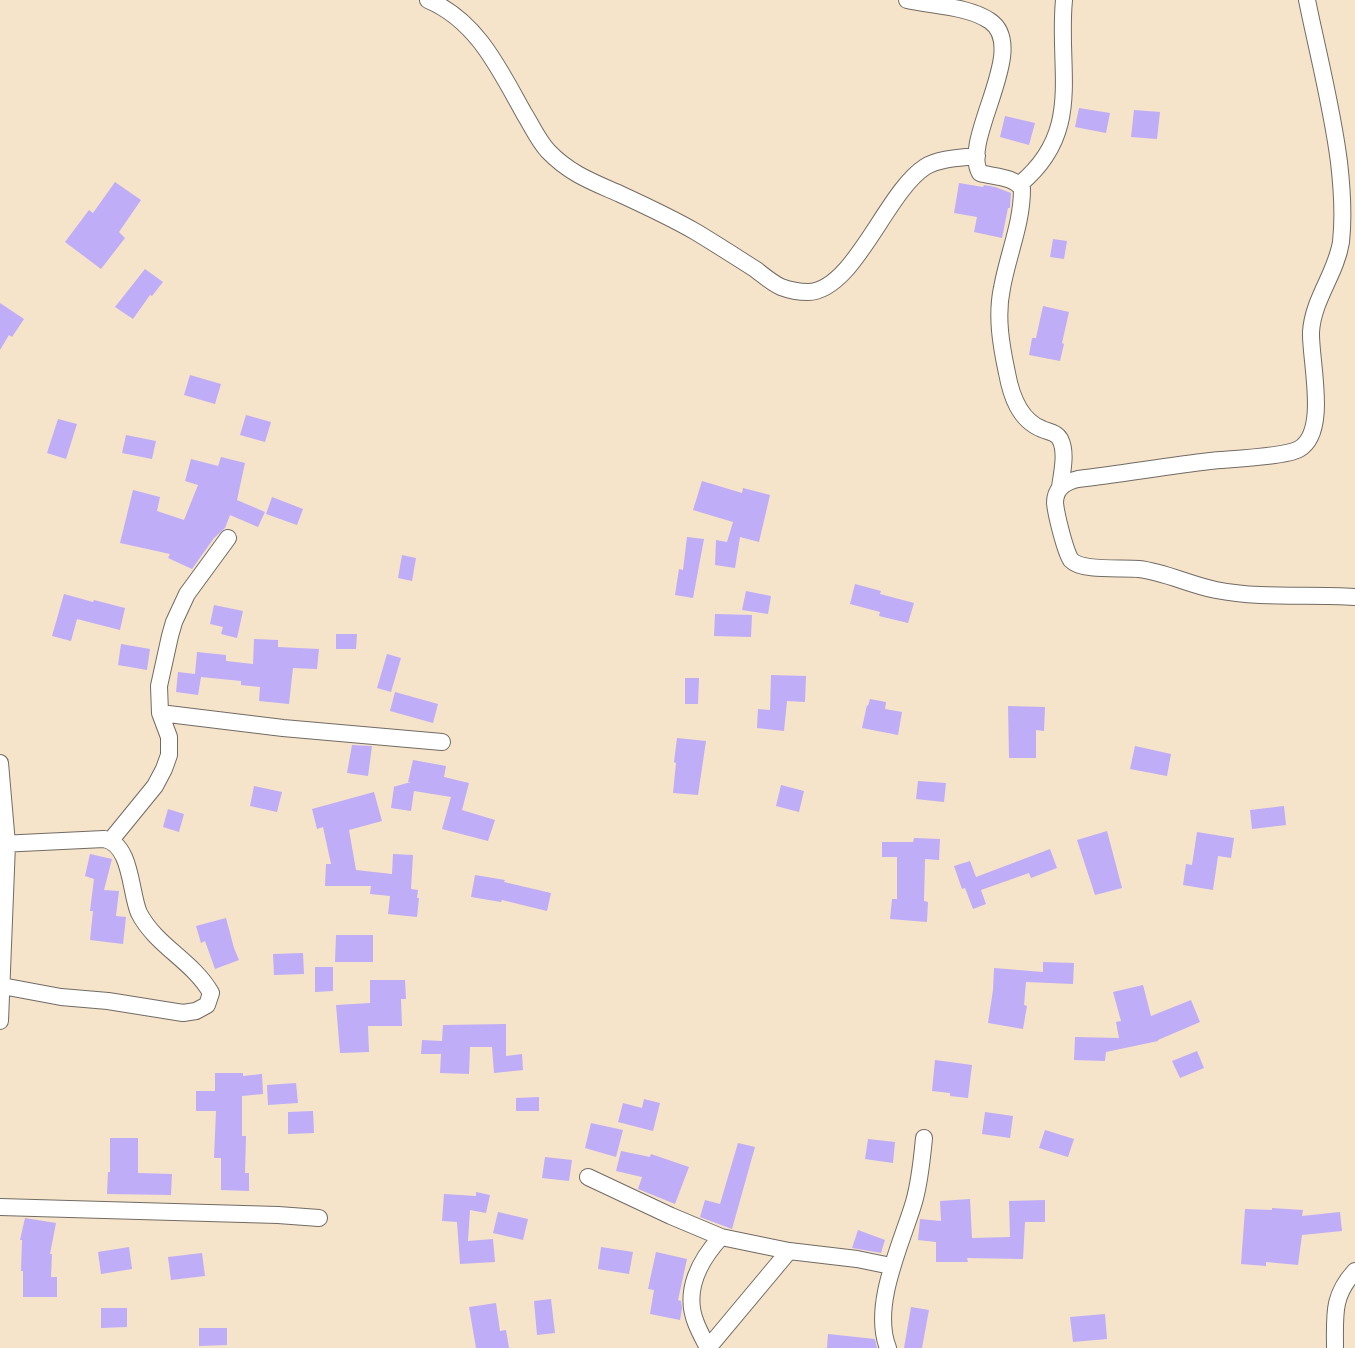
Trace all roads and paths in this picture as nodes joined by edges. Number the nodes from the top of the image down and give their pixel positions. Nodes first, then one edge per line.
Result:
1 (428, 0) edge
2 (907, 0) edge
3 (1064, 0) edge
4 (1307, 0) edge
5 (977, 156) junction
6 (1020, 184) junction
7 (1060, 486) junction
8 (228, 538) dead end
9 (1355, 597) edge
10 (160, 713) junction
11 (442, 742) dead end
12 (0, 764) edge
13 (111, 840) junction
14 (3, 844) edge
15 (2, 986) junction
16 (0, 1021) edge
17 (924, 1138) dead end
18 (588, 1177) dead end
19 (0, 1208) edge
20 (319, 1218) dead end
21 (721, 1237) junction
22 (789, 1251) junction
23 (891, 1266) junction
24 (1355, 1271) edge
25 (708, 1348) edge
26 (888, 1348) edge
27 (1335, 1348) edge

1 - 5 street
2 - 5 street
3 - 6 street
4 - 7 street
5 - 6 street
6 - 7 street
7 - 9 street
8 - 10 street
10 - 11 street
10 - 13 street
12 - 14 street
13 - 14 street
13 - 15 street
14 - 15 street
15 - 16 street
17 - 23 street
18 - 21 street
19 - 20 street
21 - 22 street
21 - 25 street
22 - 23 street
22 - 25 street
23 - 26 street
24 - 27 street

